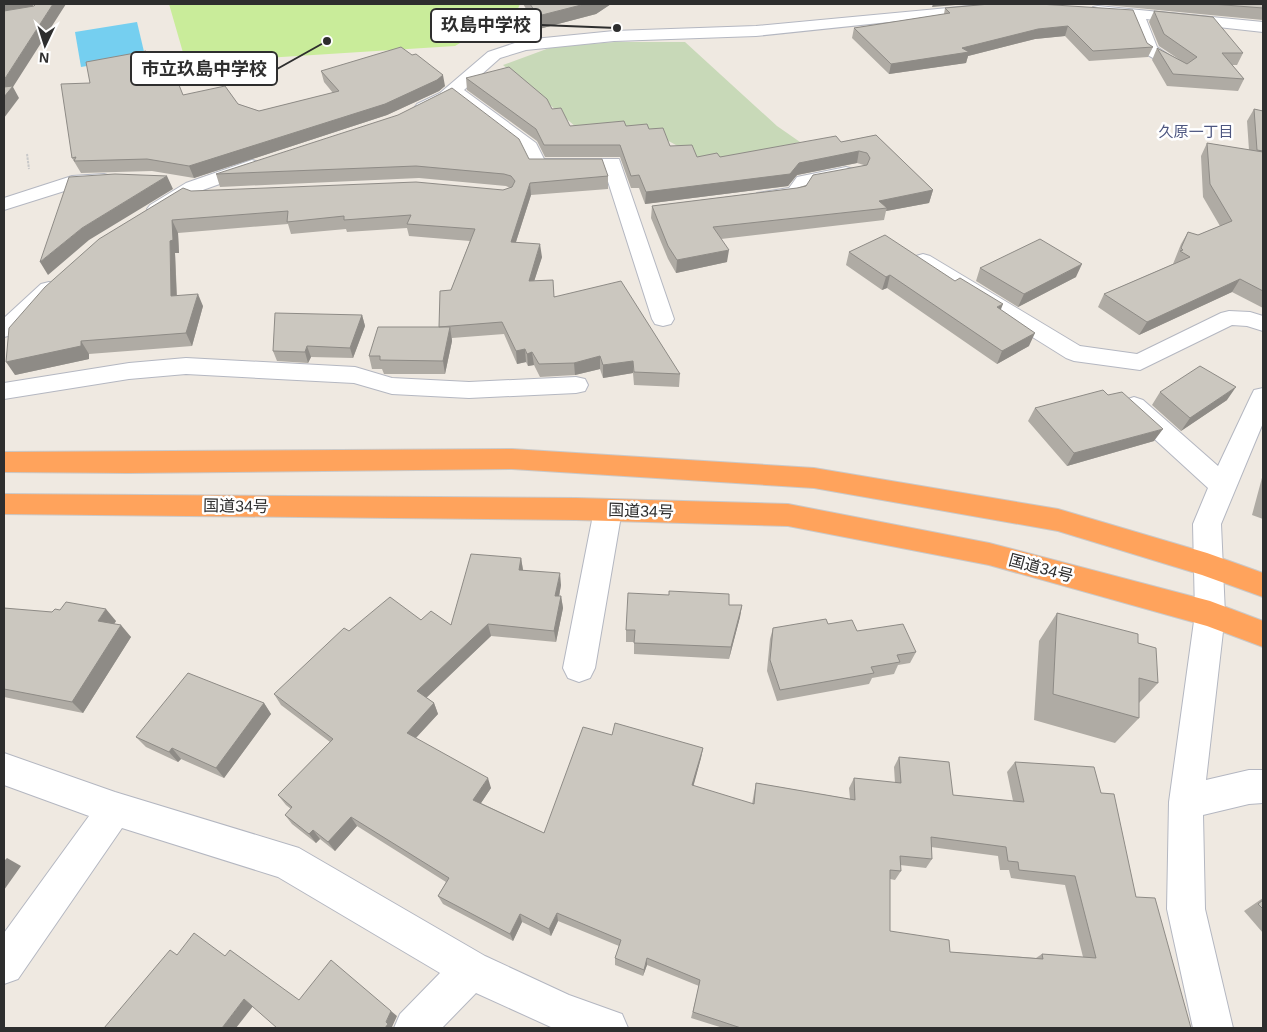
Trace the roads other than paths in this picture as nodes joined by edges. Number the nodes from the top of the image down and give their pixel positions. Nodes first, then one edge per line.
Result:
1 (997, 7) edge
2 (1094, 8) edge
3 (1136, 14) junction
4 (1263, 27) edge
5 (1182, 69) edge
6 (454, 90) junction
7 (402, 117) edge
8 (270, 160) edge
9 (857, 171) edge
10 (121, 179) edge
11 (181, 187) junction
12 (229, 194) edge
13 (746, 199) edge
14 (4, 204) edge
15 (648, 211) edge
16 (628, 214) junction
17 (138, 221) edge
18 (923, 260) edge
19 (61, 278) edge
20 (663, 319) dead end
21 (1263, 324) edge
22 (4, 330) edge
23 (576, 385) dead end
24 (4, 391) edge
25 (1122, 395) edge
26 (1263, 396) edge
27 (4, 462) edge
28 (1222, 485) junction
29 (4, 504) edge
30 (608, 510) junction
31 (1207, 565) junction
32 (1263, 585) edge
33 (1210, 614) junction
34 (1263, 634) edge
35 (579, 668) dead end
36 (4, 769) edge
37 (1263, 787) edge
38 (1186, 802) junction
39 (116, 809) junction
40 (4, 965) edge
41 (471, 970) junction
42 (414, 1028) edge
43 (608, 1028) edge
44 (1213, 1028) edge

1 - 6 street
2 - 3 street
3 - 4 street
3 - 5 street
6 - 7 street
6 - 16 street
8 - 11 street
9 - 13 street
10 - 14 street
11 - 12 street
11 - 17 street
15 - 16 street
16 - 20 street
18 - 21 street
19 - 22 street
23 - 24 street
25 - 28 street
26 - 28 street
27 - 31 highway
28 - 31 street
29 - 30 highway, 国道34号
30 - 33 highway, 国道34号
30 - 35 street
31 - 32 highway
31 - 33 street
33 - 34 highway, 国道34号
33 - 38 street
36 - 39 street
37 - 38 street
38 - 44 street
39 - 40 street
39 - 41 street
41 - 42 street
41 - 43 street

